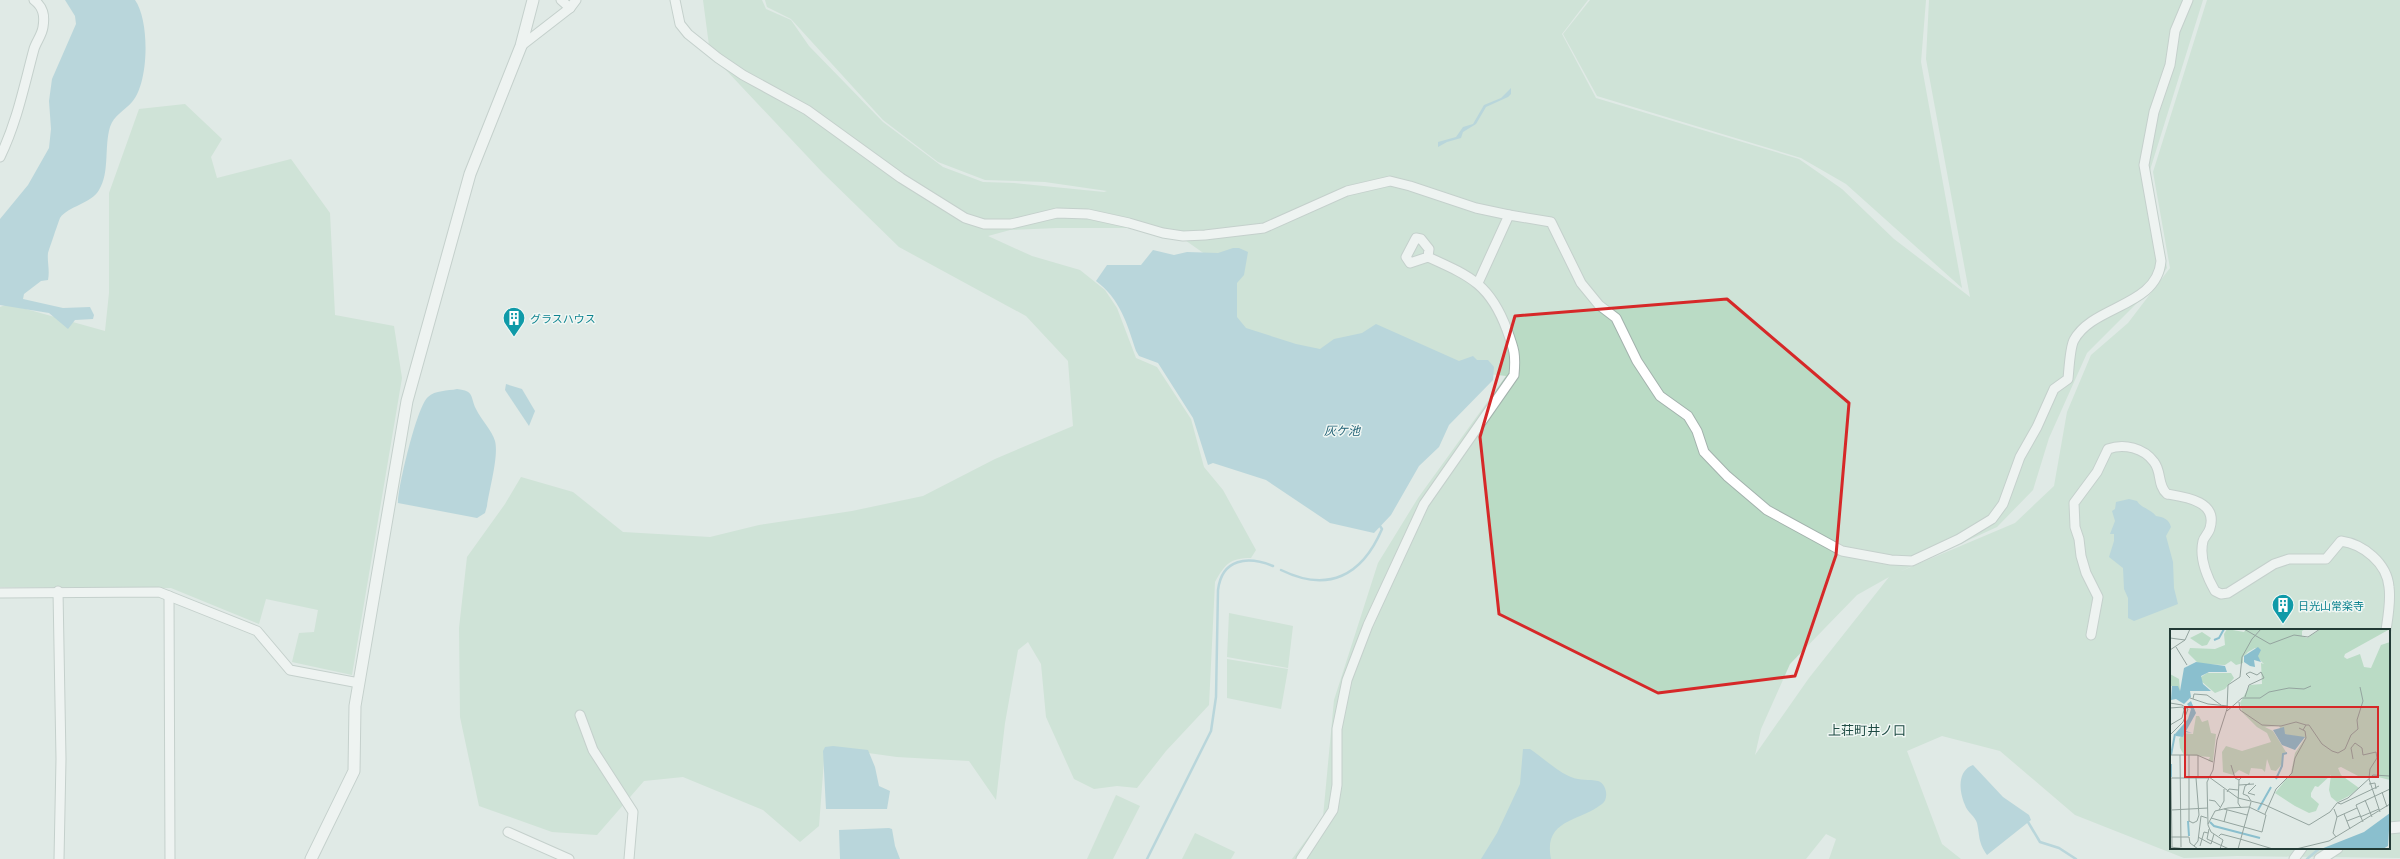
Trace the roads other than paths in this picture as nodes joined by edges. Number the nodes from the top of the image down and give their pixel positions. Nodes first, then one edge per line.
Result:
1 (34, 0) edge
2 (533, 0) edge
3 (561, 0) edge
4 (576, 0) edge
5 (675, 0) edge
6 (2188, 0) edge
7 (570, 8) junction
8 (521, 46) junction
9 (0, 157) edge
10 (1509, 215) junction
11 (1428, 257) dead end
12 (1478, 283) junction
13 (58, 591) junction
14 (0, 593) edge
15 (169, 596) junction
16 (2386, 629) edge
17 (2091, 634) dead end
18 (359, 683) junction
19 (580, 715) dead end
20 (2400, 827) edge
21 (2390, 828) edge
22 (508, 832) dead end
23 (2301, 849) edge
24 (2335, 849) edge
25 (59, 859) edge
26 (170, 859) edge
27 (311, 859) edge
28 (569, 859) edge
29 (629, 859) edge
30 (1301, 859) edge
31 (2294, 859) edge
32 (2320, 859) edge

1 - 9 street
2 - 8 street
3 - 7 street
4 - 7 street
5 - 10 street
6 - 10 street
7 - 8 street
8 - 18 street
10 - 12 street
11 - 12 street
12 - 30 street
13 - 14 street
13 - 15 street
13 - 25 street
15 - 18 street
15 - 26 street
16 - 17 street
18 - 27 street
19 - 29 street
20 - 21 street
22 - 28 street
23 - 31 street
24 - 32 street

